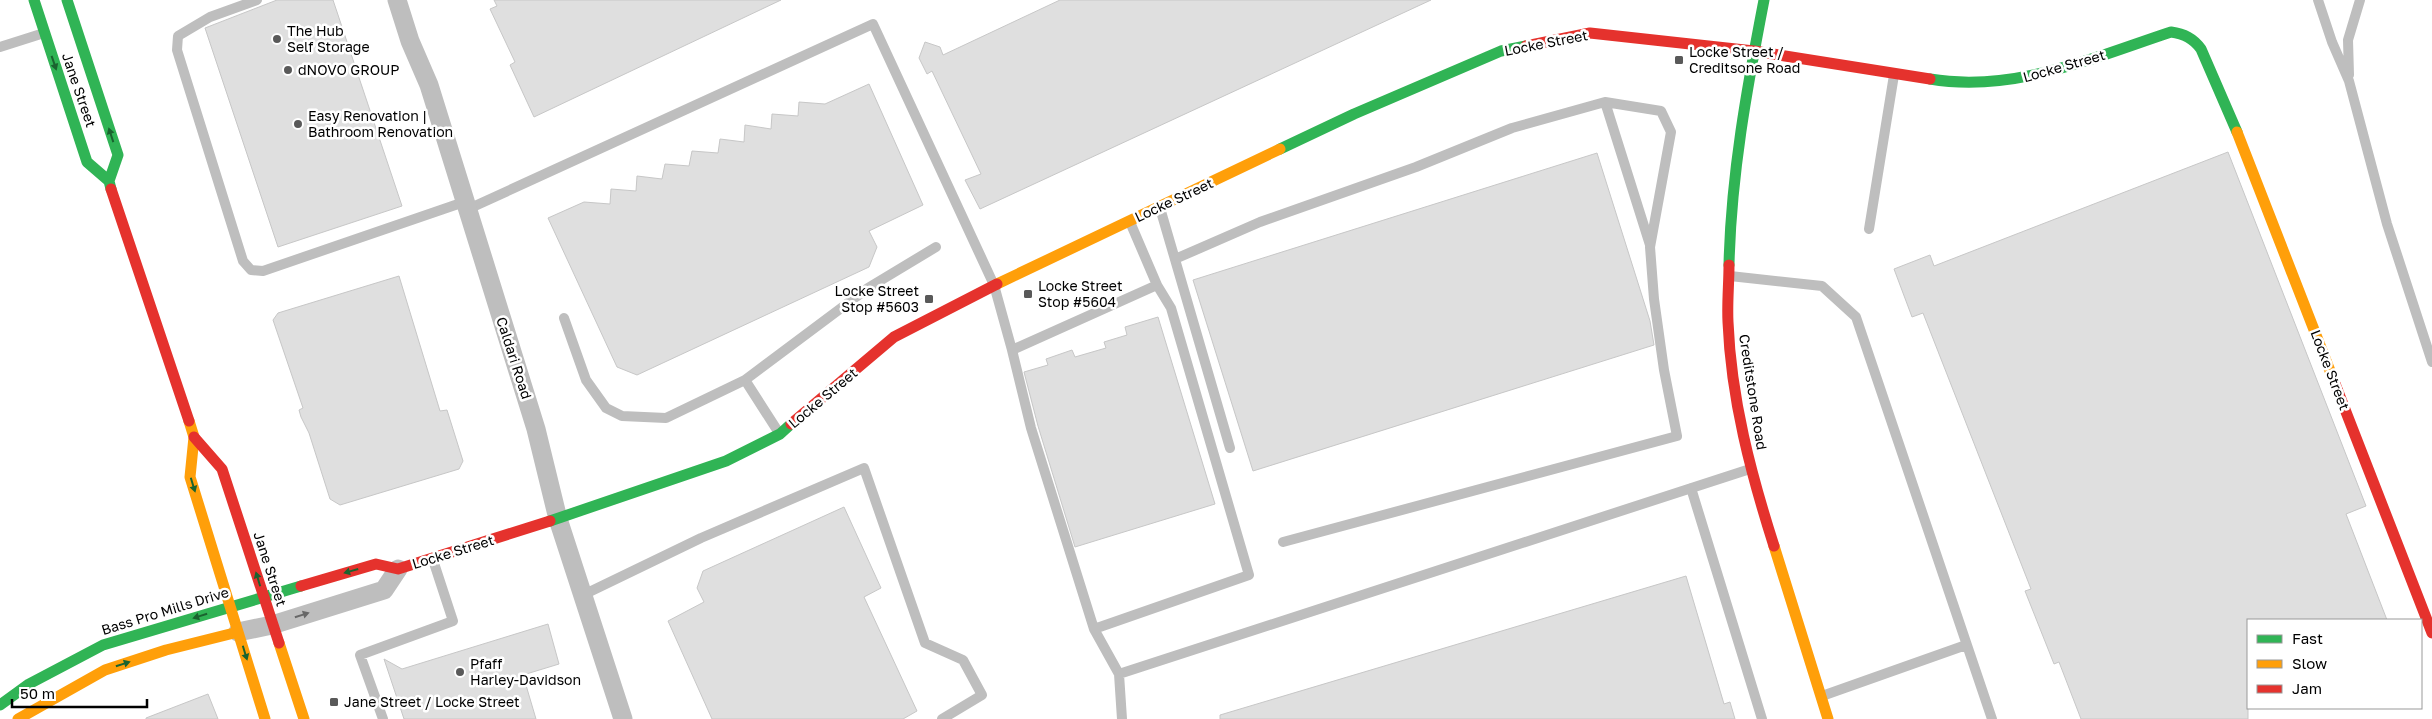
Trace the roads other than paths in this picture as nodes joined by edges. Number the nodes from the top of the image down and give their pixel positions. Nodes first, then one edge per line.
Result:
1 (34, 0) edge
2 (67, 0) edge
3 (257, 0) edge
4 (397, 0) edge
5 (1764, 0) edge
6 (2318, 0) edge
7 (2360, 0) edge
8 (44, 33) junction
9 (0, 47) edge
10 (1754, 51) junction
11 (1894, 74) junction
12 (2349, 81) junction
13 (1605, 102) junction
14 (109, 181) junction
15 (465, 206) junction
16 (1159, 207) junction
17 (1130, 221) junction
18 (1869, 229) dead end
19 (936, 247) dead end
20 (1650, 247) junction
21 (1175, 259) junction
22 (1729, 276) junction
23 (1157, 285) junction
24 (994, 286) junction
25 (564, 318) dead end
26 (1012, 350) junction
27 (2432, 362) edge
28 (746, 380) junction
29 (780, 434) junction
30 (194, 437) junction
31 (1230, 448) dead end
32 (1750, 468) junction
33 (1691, 488) junction
34 (558, 519) junction
35 (1283, 542) dead end
36 (432, 558) junction
37 (398, 569) junction
38 (583, 595) junction
39 (263, 597) junction
40 (231, 606) junction
41 (272, 625) junction
42 (1094, 629) junction
43 (238, 632) junction
44 (2432, 633) edge
45 (1966, 645) junction
46 (1119, 674) junction
47 (1821, 696) junction
48 (0, 705) edge
49 (18, 719) edge
50 (265, 719) edge
51 (304, 719) edge
52 (383, 719) edge
53 (623, 719) edge
54 (942, 719) edge
55 (1122, 719) edge
56 (1762, 719) edge
57 (1828, 719) edge
58 (1992, 719) edge

1 - 8 street, Jane Street
14 -> 2 street, Jane Street
3 - 15 lane
4 - 15 street, Caldari Road
5 - 10 street, Creditstone Road
6 - 12 lane
7 - 12 lane
8 - 9 lane
8 -> 14 street, Jane Street
10 - 11 street, Locke Street
10 - 16 street, Locke Street
10 - 22 street, Creditstone Road
11 - 18 lane
11 - 44 street, Locke Street
12 - 27 lane
13 - 20 lane
13 - 20 lane
13 - 21 lane
14 - 30 street, Jane Street
15 - 24 lane
15 - 34 street, Caldari Road
16 - 17 street, Locke Street
16 - 21 lane
17 - 23 lane
17 - 24 street, Locke Street
19 - 28 lane
20 - 35 lane
21 - 31 lane
22 - 32 street, Creditstone Road
22 - 45 lane
23 - 26 lane
23 - 42 lane
24 - 26 lane
24 - 29 street, Locke Street
25 - 28 lane
26 - 42 lane
28 - 29 lane
29 - 34 street, Locke Street
39 -> 30 street, Jane Street
30 -> 40 street, Jane Street
32 - 33 lane
32 - 47 street, Creditstone Road
33 - 46 lane
33 - 56 lane
34 - 36 street, Locke Street
34 - 38 street, Caldari Road
36 - 37 street, Locke Street
36 - 52 lane
37 -> 39 street, Locke Street
41 -> 37 street, Locke Street
38 - 53 street, Caldari Road
38 - 54 lane
39 - 40 street, Bass Pro Mills Drive
39 - 41 street, Jane Street
40 - 43 street, Jane Street
40 -> 48 street, Bass Pro Mills Drive
41 - 43 street, Locke Street
41 - 51 street, Jane Street
42 - 46 lane
49 -> 43 street
43 -> 50 street, Jane Street
45 - 47 lane
45 - 58 lane
46 - 55 lane
47 - 57 street, Creditstone Road

